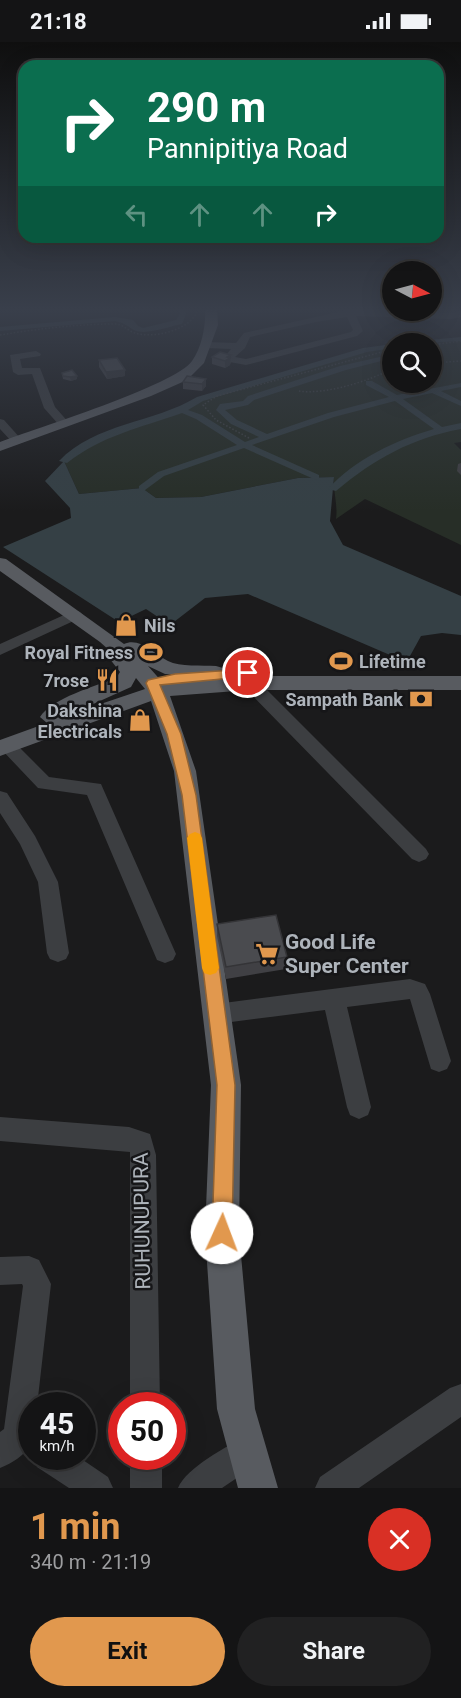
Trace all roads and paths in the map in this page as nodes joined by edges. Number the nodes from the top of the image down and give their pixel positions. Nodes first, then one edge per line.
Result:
1 (38, 375) edge
2 (184, 375) edge
3 (294, 375) edge
4 (380, 375) edge
5 (299, 391) dead end
6 (0, 422) edge
7 (64, 424) junction
8 (249, 438) dead end
9 (17, 441) junction
10 (0, 447) edge
11 (0, 563) edge
12 (75, 615) junction
13 (96, 630) junction
14 (0, 650) edge
15 (461, 675) edge
16 (253, 682) junction
17 (461, 683) edge
18 (155, 687) junction
19 (82, 717) junction
20 (50, 718) junction
21 (2, 739) edge
22 (179, 750) junction
23 (0, 798) edge
24 (419, 854) dead end
25 (58, 953) dead end
26 (165, 954) dead end
27 (334, 1000) junction
28 (216, 1014) junction
29 (439, 1061) dead end
30 (359, 1107) dead end
31 (0, 1129) edge
32 (0, 1271) edge
33 (145, 1392) edge
34 (461, 1399) edge
35 (16, 1445) edge
36 (248, 1452) junction
37 (69, 1470) edge
38 (146, 1470) edge
39 (97, 1488) edge
40 (146, 1488) edge
41 (194, 1488) edge
42 (258, 1488) edge
43 (331, 1488) edge

1 - 7 street
2 - 7 main road
3 - 8 path
4 - 5 path
6 - 9 street
7 - 9 main road
9 - 10 main road
11 - 12 main road
12 - 13 main road
12 - 14 street
13 - 16 main road
13 - 18 main road
13 - 20 main road
15 - 16 main road
16 - 17 main road
16 - 18 main road
16 - 22 main road
16 - 24 street
18 - 19 main road
18 - 20 main road
18 - 22 main road
19 - 21 main road
19 - 22 main road
20 - 21 main road
21 - 26 street
22 - 28 main road
23 - 25 street
27 - 28 street
27 - 29 street
27 - 30 street
28 - 36 main road
31 - 33 street, RUHUNUPURA
32 - 35 street
34 - 43 street
36 - 41 street
36 - 42 main road
37 - 39 street
38 - 40 street

